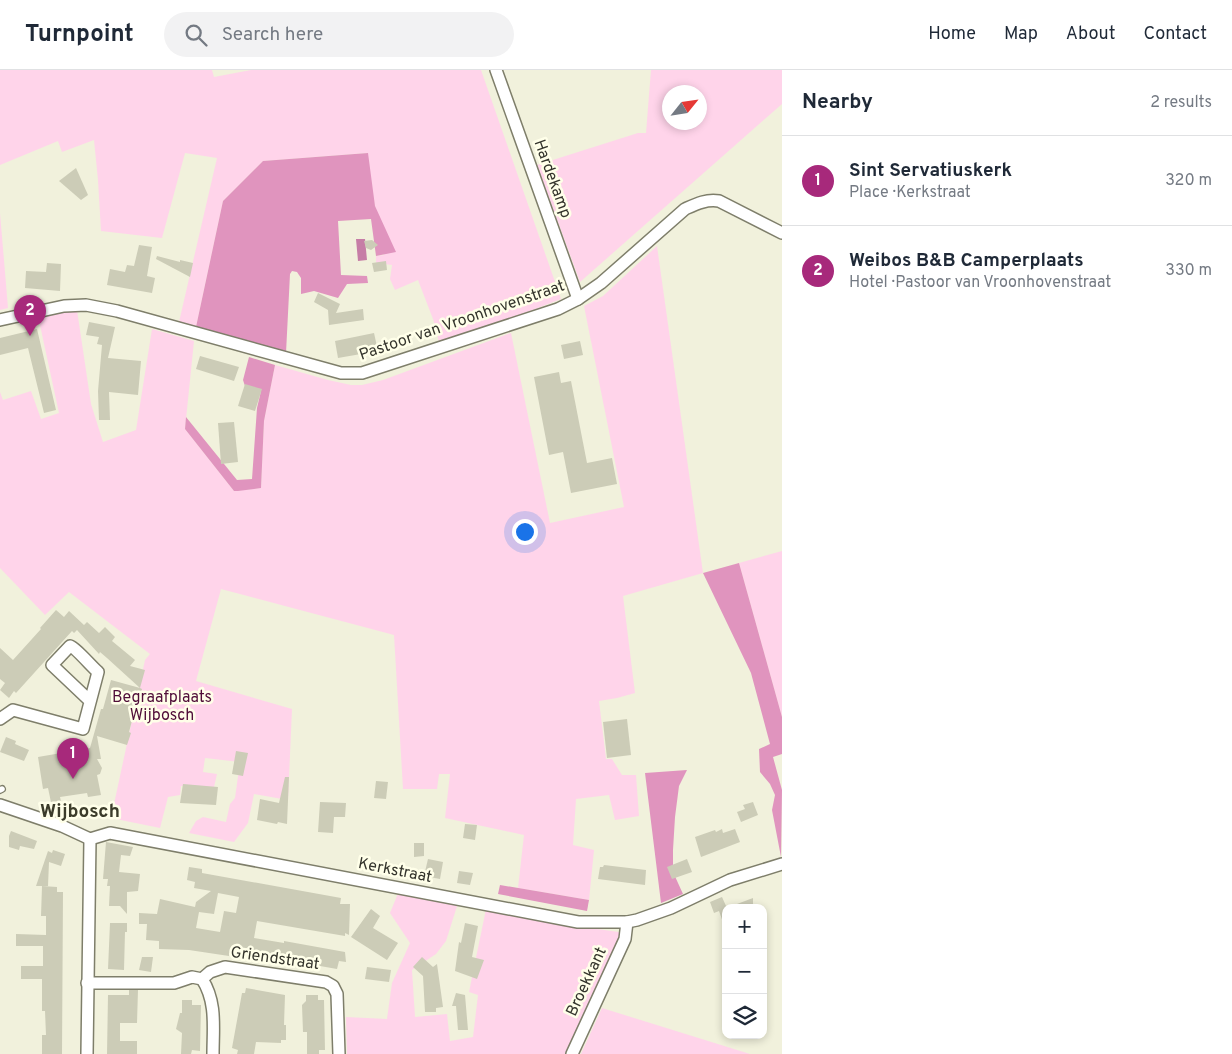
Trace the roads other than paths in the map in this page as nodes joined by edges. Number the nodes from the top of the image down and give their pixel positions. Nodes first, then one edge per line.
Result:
1 (496, 70) edge
2 (782, 233) edge
3 (578, 299) junction
4 (0, 320) edge
5 (90, 702) junction
6 (0, 719) edge
7 (0, 805) edge
8 (90, 839) junction
9 (782, 864) edge
10 (627, 922) junction
11 (202, 980) junction
12 (87, 982) junction
13 (87, 1054) edge
14 (213, 1054) edge
15 (339, 1054) edge
16 (572, 1054) edge

1 - 3 street, Hardekamp
2 - 3 street, Pastoor van Vroonhovenstraat
3 - 4 street, Pastoor van Vroonhovenstraat
5 - 5 street
5 - 6 street
7 - 8 street
8 - 10 street, Kerkstraat
8 - 12 street
9 - 10 street, Kerkstraat
10 - 16 street, Broekkant
11 - 12 street, Griendstraat
11 - 14 street
11 - 15 street, Griendstraat
12 - 13 street

